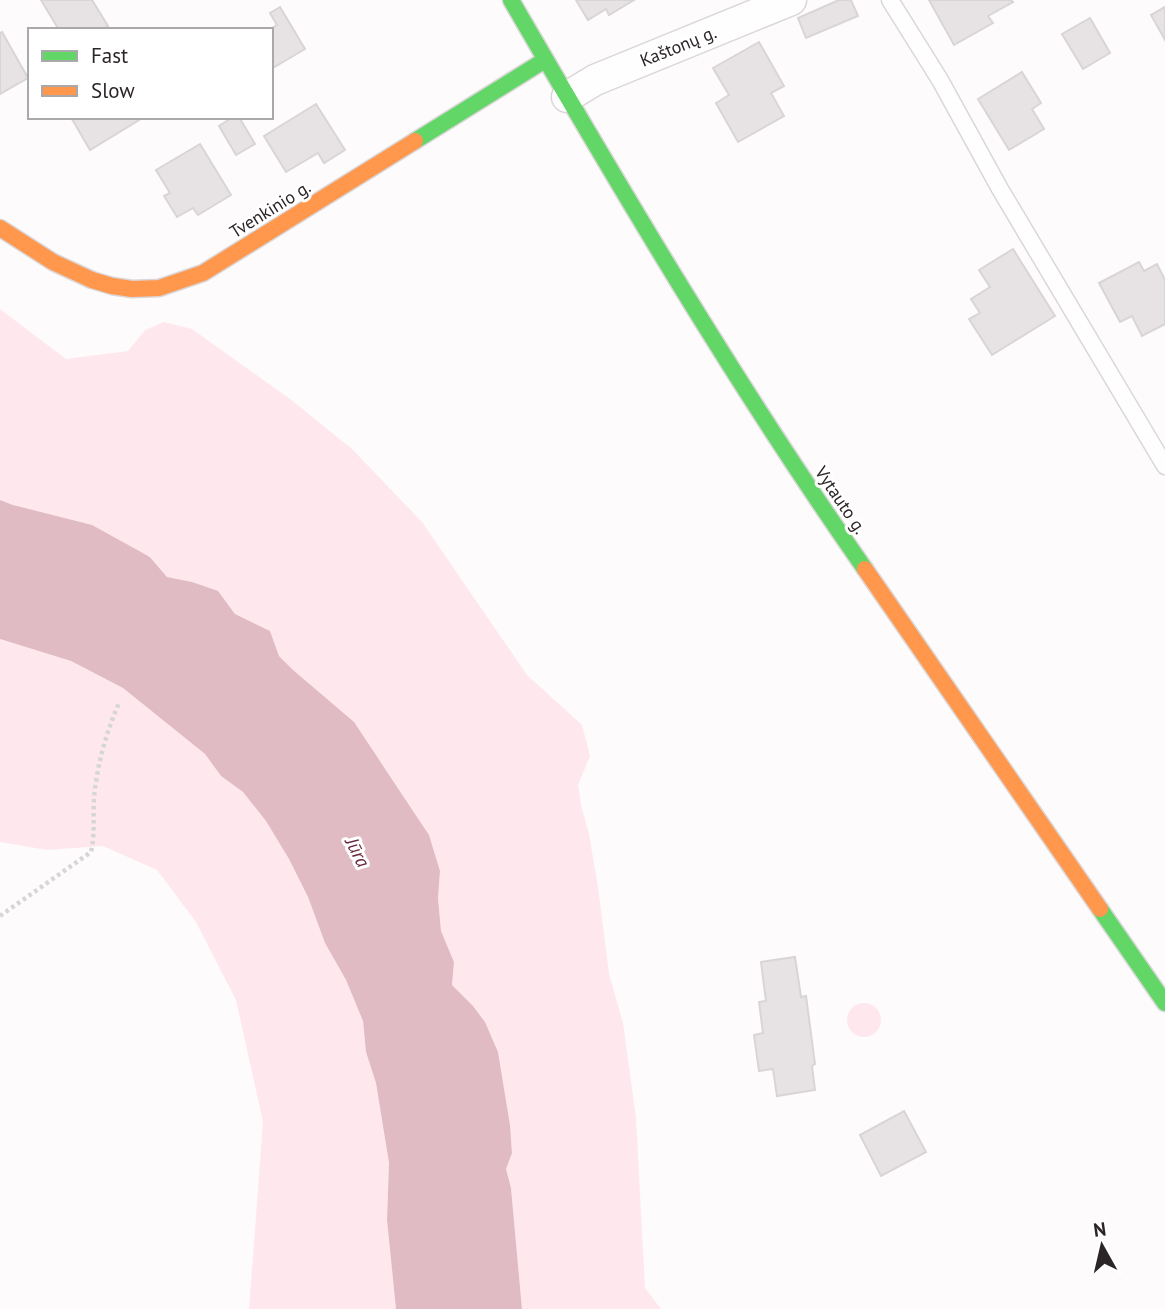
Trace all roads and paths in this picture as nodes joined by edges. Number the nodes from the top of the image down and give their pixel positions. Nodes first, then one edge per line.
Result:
1 (510, 0) edge
2 (791, 0) edge
3 (890, 0) edge
4 (545, 60) junction
5 (567, 97) junction
6 (0, 228) edge
7 (1165, 466) edge
8 (119, 704) dead end
9 (0, 916) edge
10 (1165, 1003) edge

1 - 4 main road, Vytauto g.
2 - 5 street, Kaštonų g.
3 - 7 lane
4 - 5 main road, Vytauto g.
4 - 6 main road, Tvenkinio g.
5 - 10 main road, Vytauto g.
8 - 9 path

